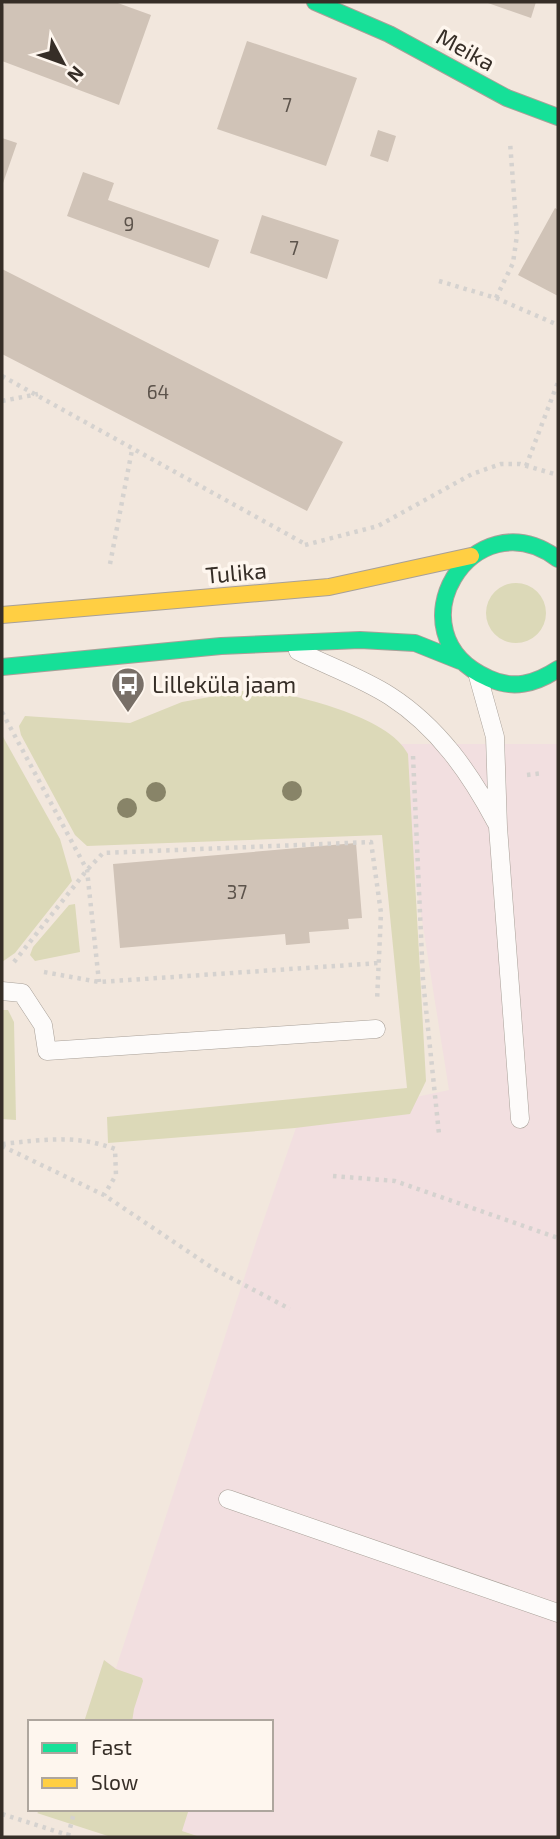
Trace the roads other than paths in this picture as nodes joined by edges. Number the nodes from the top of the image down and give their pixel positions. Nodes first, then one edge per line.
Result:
1 (315, 2) edge
2 (558, 117) edge
3 (555, 554) edge
4 (471, 556) junction
5 (2, 615) edge
6 (282, 644) junction
7 (460, 661) junction
8 (2, 667) edge
9 (558, 669) edge
10 (478, 676) junction
11 (498, 827) junction
12 (2, 991) edge
13 (376, 1030) road end
14 (520, 1119) dead end
15 (228, 1499) dead end
16 (558, 1613) edge

1 - 2 street, Meika
3 - 4 street, Tulika
4 - 5 street, Tulika
4 - 7 street
6 - 7 street
6 - 8 street
6 - 11 lane
7 - 10 street
9 - 10 street
10 - 11 lane
11 - 14 lane
12 - 13 lane
15 - 16 lane

